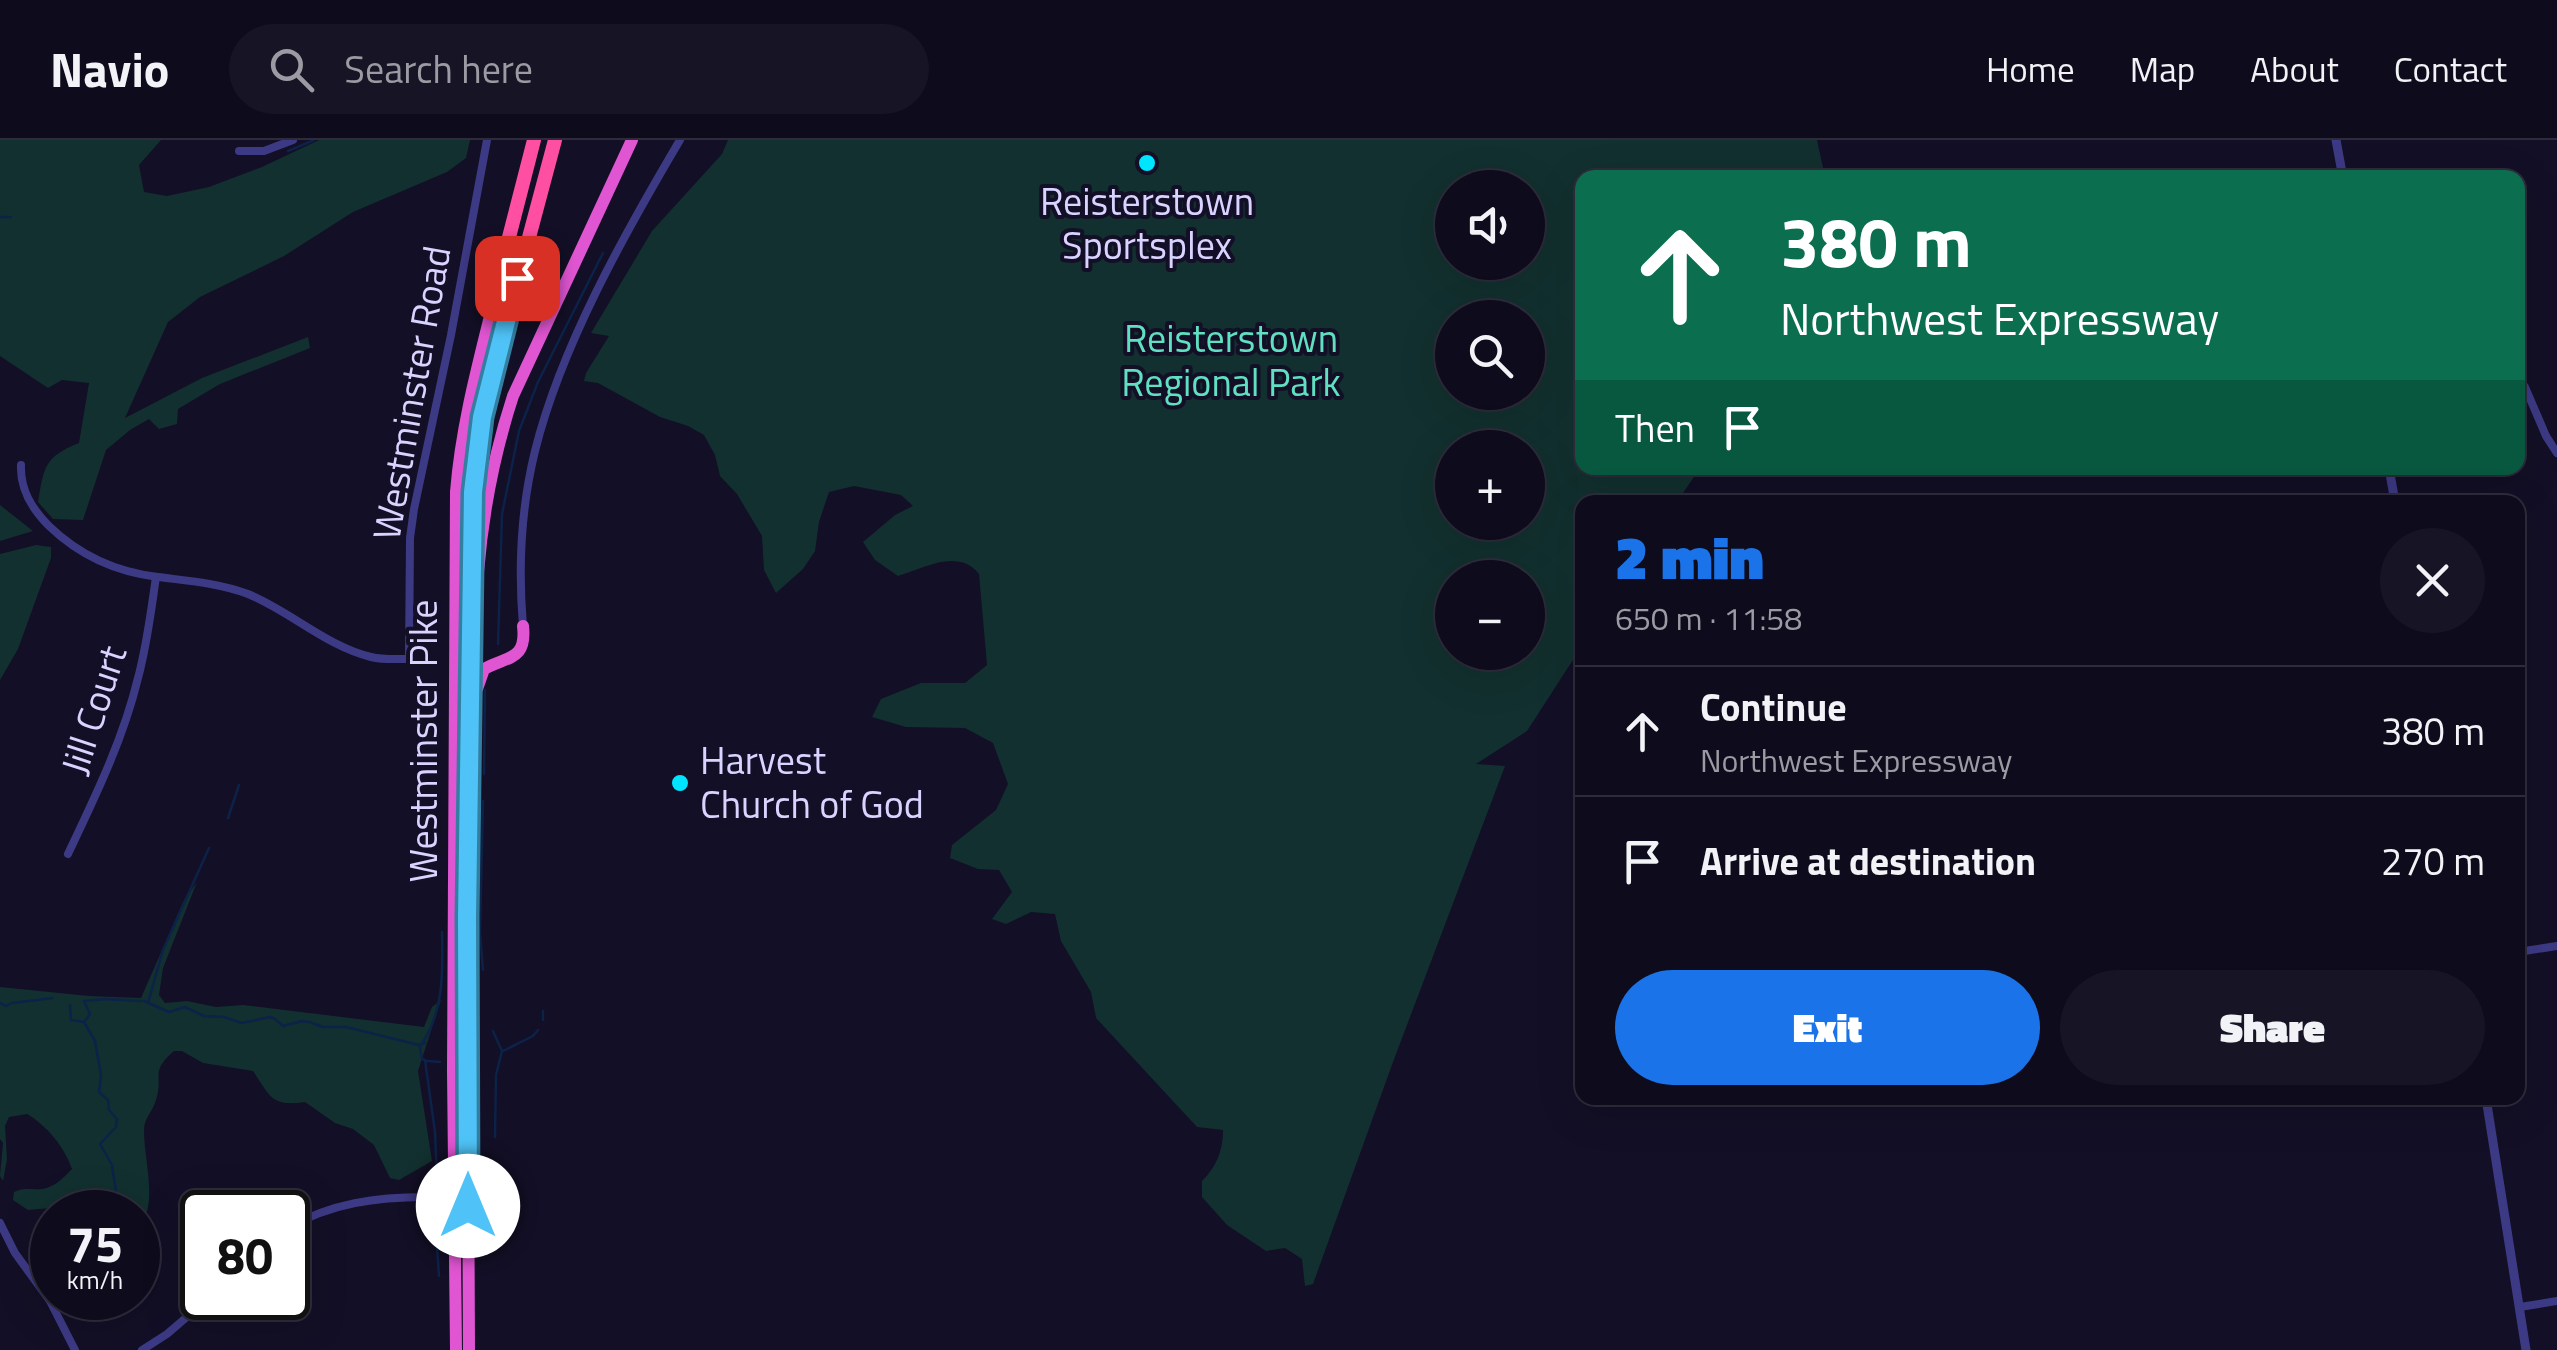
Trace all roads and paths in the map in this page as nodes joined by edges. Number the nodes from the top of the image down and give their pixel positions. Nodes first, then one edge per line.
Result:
1 (293, 140) edge
2 (487, 140) edge
3 (531, 140) edge
4 (555, 140) edge
5 (632, 140) edge
6 (680, 140) edge
7 (2336, 140) edge
8 (239, 151) dead end
9 (2342, 170) edge
10 (507, 245) joint
11 (2525, 387) edge
12 (2557, 454) edge
13 (21, 465) dead end
14 (156, 577) junction
15 (523, 626) joint
16 (472, 660) junction
17 (471, 711) junction
18 (68, 854) dead end
19 (2557, 946) edge
20 (2525, 951) edge
21 (2487, 1105) edge
22 (454, 1163) junction
23 (426, 1197) junction
24 (310, 1217) edge
25 (0, 1223) edge
26 (455, 1233) junction
27 (2557, 1301) edge
28 (2520, 1307) junction
29 (183, 1320) edge
30 (75, 1350) edge
31 (142, 1350) edge
32 (456, 1350) edge
33 (469, 1350) edge
34 (2526, 1350) edge

1 - 8 street
2 - 14 street, Westminster Road
3 - 10 highway
4 - 16 highway
5 - 16 highway, Westminster Pike
6 - 15 street
7 - 9 street
10 - 22 highway, Westminster Pike
11 - 12 street
13 - 14 street
14 - 18 street, Jill Court
15 - 17 highway
16 - 17 highway, Westminster Pike
17 - 33 highway, Westminster Pike
19 - 20 street
21 - 28 street
22 - 23 highway
22 - 26 highway, Westminster Pike
23 - 24 street
23 - 26 highway
25 - 30 street
26 - 32 highway, Westminster Pike
27 - 28 street
28 - 34 street
29 - 31 street

